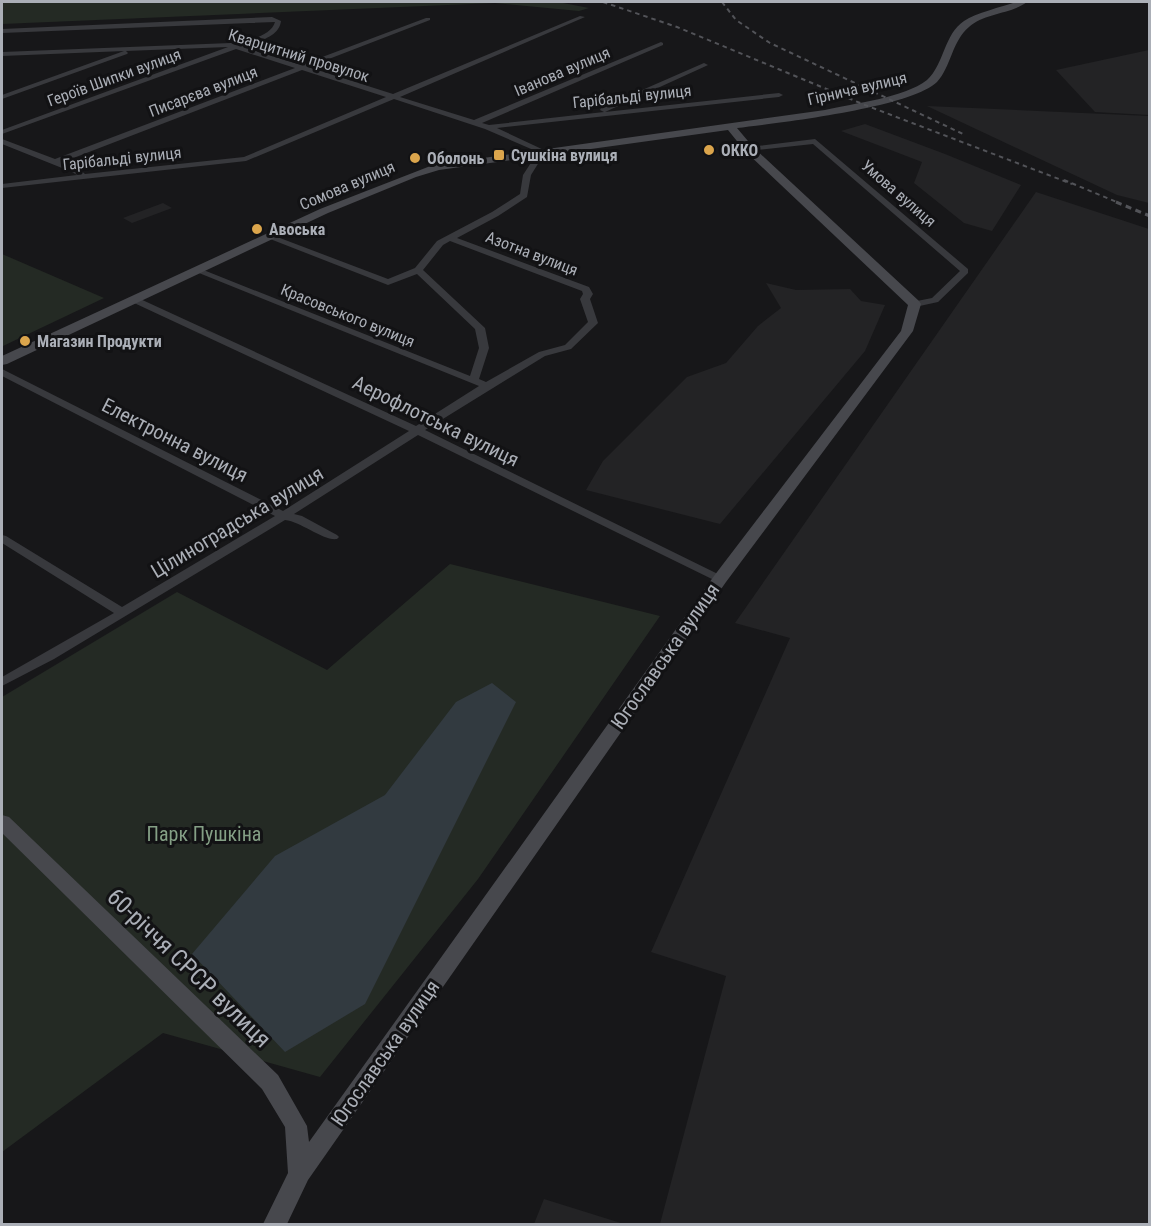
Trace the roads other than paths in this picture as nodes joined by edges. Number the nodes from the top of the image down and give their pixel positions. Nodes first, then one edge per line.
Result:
1 (1023, 2) edge
2 (582, 17) dead end
3 (428, 19) dead end
4 (2, 31) edge
5 (661, 44) dead end
6 (236, 47) junction
7 (139, 48) junction
8 (32, 52) junction
9 (2, 54) edge
10 (2, 63) edge
11 (704, 66) dead end
12 (299, 68) junction
13 (779, 95) dead end
14 (2, 97) edge
15 (392, 98) junction
16 (592, 115) junction
17 (802, 116) joint
18 (474, 123) junction
19 (730, 126) junction
20 (488, 127) junction
21 (2, 132) edge
22 (2, 141) edge
23 (749, 149) junction
24 (542, 151) junction
25 (56, 162) junction
26 (85, 178) junction
27 (2, 186) edge
28 (269, 237) junction
29 (450, 238) junction
30 (418, 270) junction
31 (198, 271) junction
32 (135, 300) junction
33 (915, 304) junction
34 (4, 357) edge
35 (2, 372) edge
36 (473, 381) junction
37 (487, 386) junction
38 (418, 430) junction
39 (283, 516) junction
40 (333, 537) dead end
41 (2, 538) edge
42 (720, 579) junction
43 (121, 612) junction
44 (2, 682) edge
45 (2, 822) edge
46 (300, 1173) junction
47 (275, 1224) edge

1 - 17 main road, Гірнича вулиця
2 - 15 street
3 - 12 street, Писарєва вулиця
4 - 6 street, Героїв Шипки вулиця
5 - 18 street, Іванова вулиця
6 - 7 street, Кварцитний провулок
6 - 12 street, Кварцитний провулок
6 - 21 street, Героїв Шипки вулиця
7 - 8 street, Кварцитний провулок
7 - 14 street
8 - 9 street, Кварцитний провулок
8 - 10 street
11 - 16 street
12 - 15 street, Кварцитний провулок
12 - 25 street, Писарєва вулиця
13 - 16 street, Гарібальді вулиця
15 - 18 street, Кварцитний провулок
15 - 26 street, Гарібальді вулиця
16 - 20 street, Гарібальді вулиця
17 - 19 main road, Сомова вулиця
18 - 20 street, Кварцитний провулок
19 - 23 main road
19 - 24 main road, Сомова вулиця
20 - 24 street, Кварцитний провулок
22 - 25 street
23 - 33 main road
23 - 33 street, Умова вулиця
24 - 28 main road, Сомова вулиця
24 - 29 street, Азотна вулиця
25 - 26 street
26 - 27 street, Гарібальді вулиця
28 - 30 street, Азотна вулиця
28 - 31 main road, Сомова вулиця
29 - 30 street, Азотна вулиця
29 - 37 street, Азотна вулиця
30 - 36 street
31 - 32 main road, Сомова вулиця
31 - 36 street, Красовського вулиця
32 - 34 main road, Сомова вулиця
32 - 38 street, Аерофлотська вулиця
33 - 42 main road, Югославська вулиця
35 - 39 street, Електронна вулиця
36 - 37 street, Красовського вулиця
37 - 38 street, Цілиноградська вулиця
38 - 39 street, Цілиноградська вулиця
38 - 42 street, Аерофлотська вулиця
39 - 40 street, Електронна вулиця
39 - 43 street, Цілиноградська вулиця
41 - 43 street
42 - 46 main road, Югославська вулиця
43 - 44 street, Цілиноградська вулиця
45 - 46 main road, 60-річчя СРСР вулиця
46 - 47 main road, Югославська вулиця

